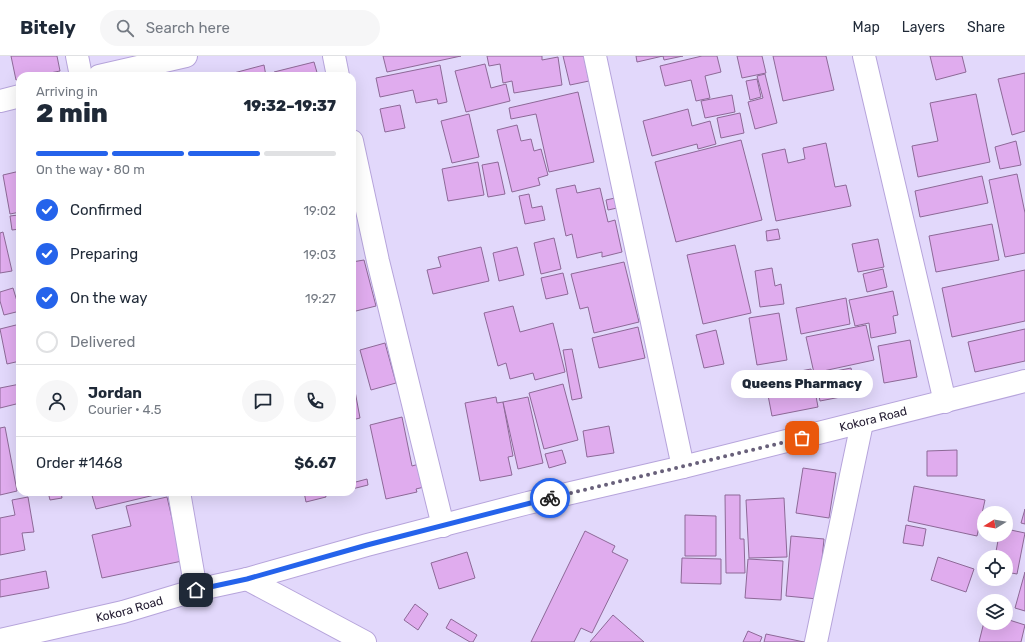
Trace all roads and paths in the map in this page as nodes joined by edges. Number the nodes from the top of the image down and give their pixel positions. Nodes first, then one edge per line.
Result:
1 (77, 56) edge
2 (186, 56) edge
3 (334, 56) edge
4 (595, 56) edge
5 (864, 56) edge
6 (80, 72) edge
7 (116, 72) edge
8 (337, 72) edge
9 (16, 97) edge
10 (0, 101) edge
11 (356, 159) edge
12 (1025, 381) edge
13 (945, 402) junction
14 (862, 423) junction
15 (683, 467) junction
16 (180, 496) edge
17 (443, 526) junction
18 (247, 579) junction
19 (196, 590) junction
20 (0, 640) edge
21 (365, 642) edge
22 (816, 642) edge

1 - 6 street
2 - 7 street
3 - 8 street
4 - 15 street
5 - 13 street
9 - 10 street
11 - 17 street
12 - 13 street, Kokora Road
13 - 14 street, Kokora Road
14 - 15 street, Kokora Road
14 - 22 street
15 - 17 street, Kokora Road
16 - 19 street
17 - 18 street, Kokora Road
18 - 19 street, Kokora Road
18 - 21 street
19 - 20 street, Kokora Road

